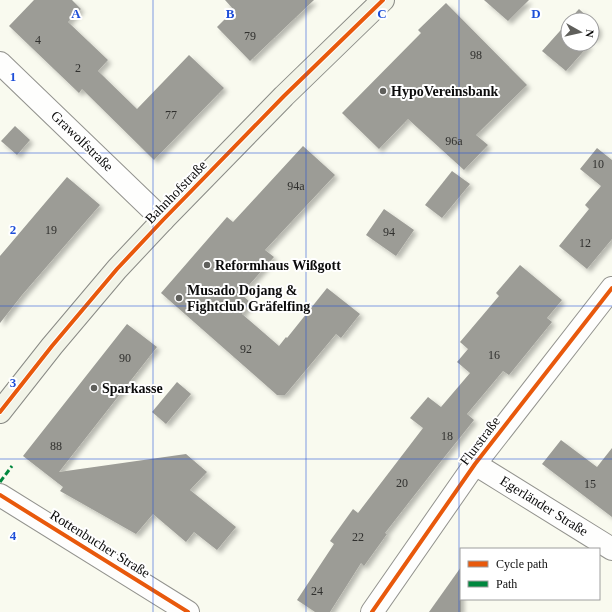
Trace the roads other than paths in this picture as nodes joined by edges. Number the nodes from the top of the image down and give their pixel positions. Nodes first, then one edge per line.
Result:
1 (383, 0) edge
2 (0, 63) edge
3 (164, 220) junction
4 (612, 288) edge
5 (0, 412) edge
6 (475, 464) junction
7 (0, 495) edge
8 (612, 549) edge
9 (188, 612) edge
10 (372, 612) edge

1 - 3 street, Bahnhofstraße
2 - 3 street, Grawolfstraße
3 - 5 street, Bahnhofstraße
4 - 6 street, Flurstraße
6 - 8 street, Egerländer Straße
6 - 10 street, Flurstraße
7 - 9 street, Rottenbucher Straße

